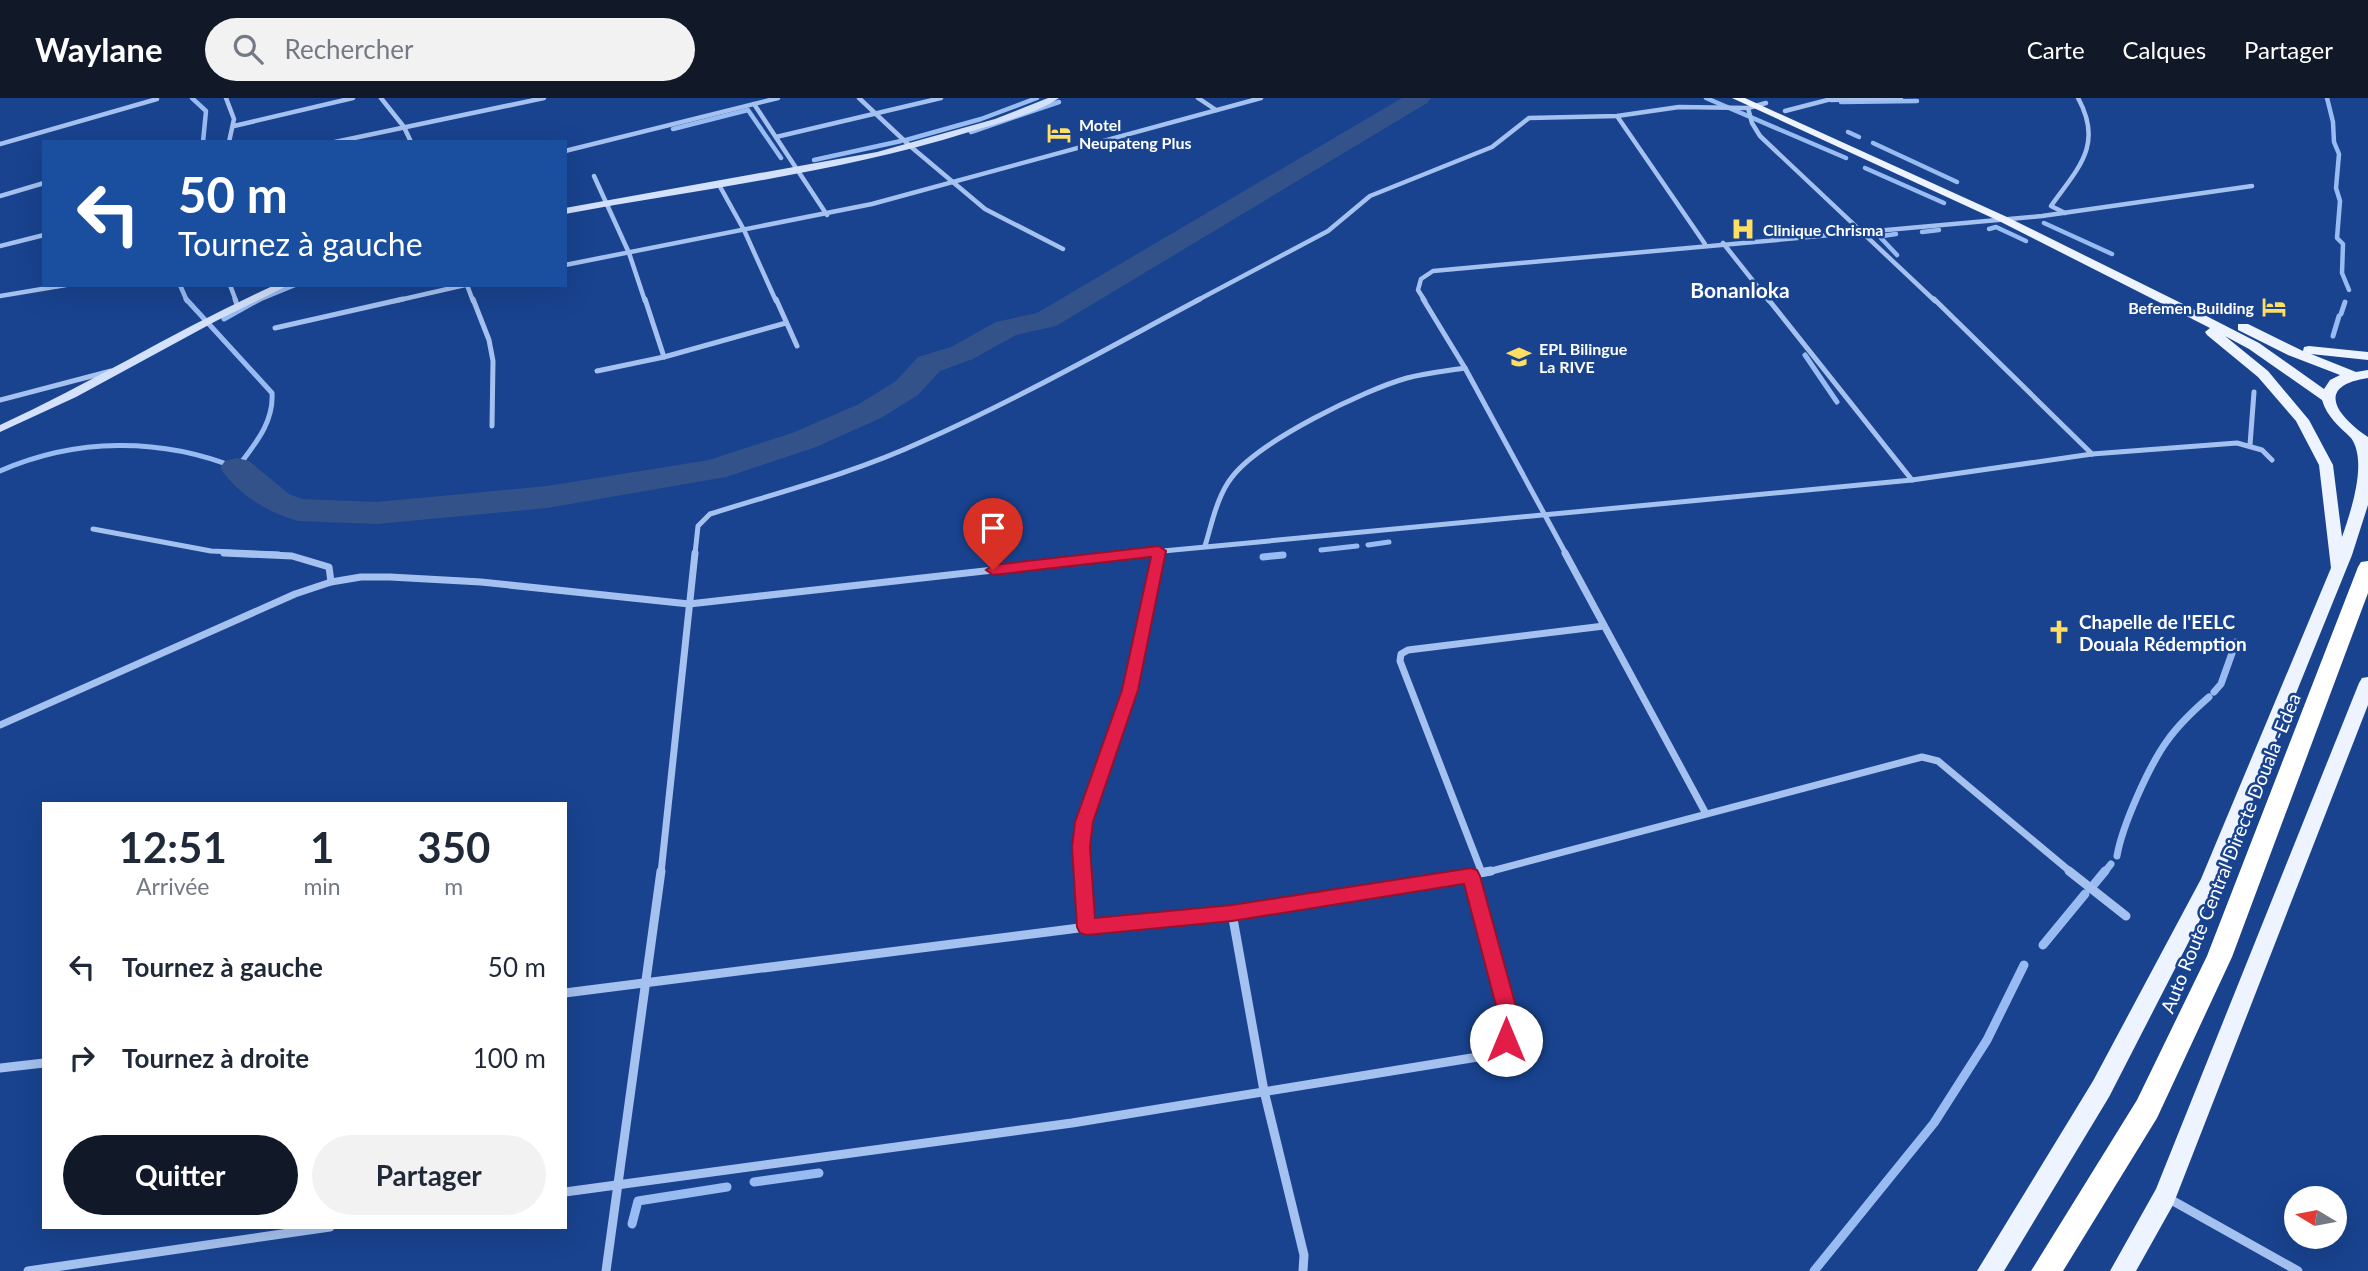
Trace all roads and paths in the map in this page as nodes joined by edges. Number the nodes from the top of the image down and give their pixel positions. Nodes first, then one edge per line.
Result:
1 (226, 98) edge
2 (353, 98) edge
3 (381, 98) edge
4 (544, 98) edge
5 (778, 98) edge
6 (859, 98) edge
7 (941, 98) edge
8 (1055, 98) edge
9 (1198, 98) edge
10 (1261, 98) edge
11 (1737, 98) edge
12 (1901, 98) edge
13 (2078, 98) edge
14 (157, 99) edge
15 (1833, 99) edge
16 (764, 100) edge
17 (754, 104) junction
18 (1756, 104) edge
19 (1216, 110) junction
20 (1785, 111) junction
21 (874, 114) junction
22 (1617, 116) junction
23 (234, 126) junction
24 (404, 127) junction
25 (776, 137) junction
26 (230, 140) edge
27 (344, 140) edge
28 (410, 140) edge
29 (0, 144) edge
30 (910, 146) junction
31 (567, 151) edge
32 (796, 169) junction
33 (594, 176) dead end
34 (718, 183) junction
35 (953, 183) junction
36 (42, 184) edge
37 (2252, 186) dead end
38 (0, 196) edge
39 (607, 203) junction
40 (567, 211) edge
41 (2067, 214) junction
42 (827, 215) junction
43 (2022, 218) junction
44 (2003, 219) junction
45 (744, 230) junction
46 (1866, 233) junction
47 (42, 236) edge
48 (1723, 243) junction
49 (1705, 244) junction
50 (0, 246) edge
51 (1063, 249) dead end
52 (629, 253) junction
53 (567, 265) edge
54 (54, 287) edge
55 (231, 287) edge
56 (280, 287) edge
57 (457, 287) edge
58 (467, 287) edge
59 (0, 296) edge
60 (237, 305) junction
61 (2181, 308) junction
62 (786, 323) junction
63 (275, 328) dead end
64 (2279, 345) junction
65 (797, 346) dead end
66 (2368, 356) edge
67 (664, 357) junction
68 (119, 368) junction
69 (1465, 368) junction
70 (597, 371) dead end
71 (2362, 374) edge
72 (2254, 392) dead end
73 (2326, 397) junction
74 (0, 400) edge
75 (492, 426) dead end
76 (0, 429) edge
77 (2365, 441) edge
78 (2250, 445) junction
79 (2092, 454) junction
80 (2272, 460) dead end
81 (1912, 480) junction
82 (1546, 516) junction
83 (93, 529) dead end
84 (1205, 546) junction
85 (1159, 551) junction
86 (2368, 567) edge
87 (2338, 569) junction
88 (331, 582) junction
89 (688, 604) junction
90 (1604, 626) junction
91 (2368, 683) edge
92 (0, 725) edge
93 (1705, 812) junction
94 (1482, 873) junction
95 (1471, 876) junction
96 (1232, 913) junction
97 (2126, 916) dead end
98 (1087, 927) junction
99 (647, 982) junction
100 (567, 993) edge
101 (42, 1063) edge
102 (0, 1068) edge
103 (1264, 1091) junction
104 (620, 1184) junction
105 (567, 1192) edge
106 (2165, 1197) junction
107 (316, 1229) edge
108 (28, 1271) edge
109 (606, 1271) edge
110 (1303, 1271) edge
111 (1989, 1271) edge
112 (2046, 1271) edge
113 (2122, 1271) edge
114 (2298, 1271) edge

1 - 23 street
2 - 23 street
3 - 24 street
4 - 24 street
5 - 16 street
6 - 21 street
7 - 21 street
8 - 30 main road
9 - 19 street
10 - 19 street
11 - 18 main road
12 - 15 street
13 - 41 street
14 - 29 street
15 - 20 street
16 - 17 street
17 - 25 street
17 - 31 street
18 - 20 main road
18 - 22 street
18 - 44 main road
18 - 46 street
19 - 35 street
20 - 43 main road
21 - 25 street
21 - 30 street
22 - 49 street
22 - 89 street
23 - 26 street
24 - 27 street
24 - 28 street
25 - 32 street
30 - 32 main road
30 - 35 street
32 - 34 main road
32 - 42 street
33 - 39 street
34 - 39 main road
34 - 45 street
35 - 42 street
35 - 51 street
36 - 38 street
37 - 41 street
39 - 40 main road
39 - 52 street
41 - 43 street
42 - 45 street
43 - 44 street
43 - 64 main road
44 - 46 street
44 - 61 main road
45 - 52 street
45 - 62 street
46 - 48 street
46 - 79 street
47 - 50 street
48 - 49 street
48 - 81 street
49 - 69 street
52 - 53 street
52 - 67 street
54 - 59 street
55 - 60 street
56 - 60 main road
57 - 63 street
58 - 75 street
60 - 68 main road
61 - 73 main road
61 - 87 main road
62 - 65 street
62 - 67 street
64 - 66 main road
64 - 71 main road
67 - 70 street
68 - 74 street
68 - 76 main road
69 - 82 street
69 - 84 street
71 - 73 main road
72 - 78 street
73 - 77 main road
77 - 87 main road
78 - 79 street
78 - 80 street
79 - 81 street
81 - 82 street
82 - 84 street
82 - 90 street
83 - 88 street
84 - 85 street
85 - 89 street
85 - 98 street
86 - 112 highway, Auto Route Central Directe Douala -Edea
87 - 111 main road
88 - 89 street
88 - 92 street
89 - 99 street
90 - 93 street
90 - 94 street
91 - 106 main road
93 - 94 street
93 - 97 street
94 - 95 street
95 - 96 street
95 - 103 street
96 - 98 street
96 - 103 street
98 - 99 street
99 - 100 street
99 - 104 street
101 - 102 street
103 - 104 street
103 - 110 street
104 - 105 street
104 - 109 street
106 - 113 main road
106 - 114 street
107 - 108 street

